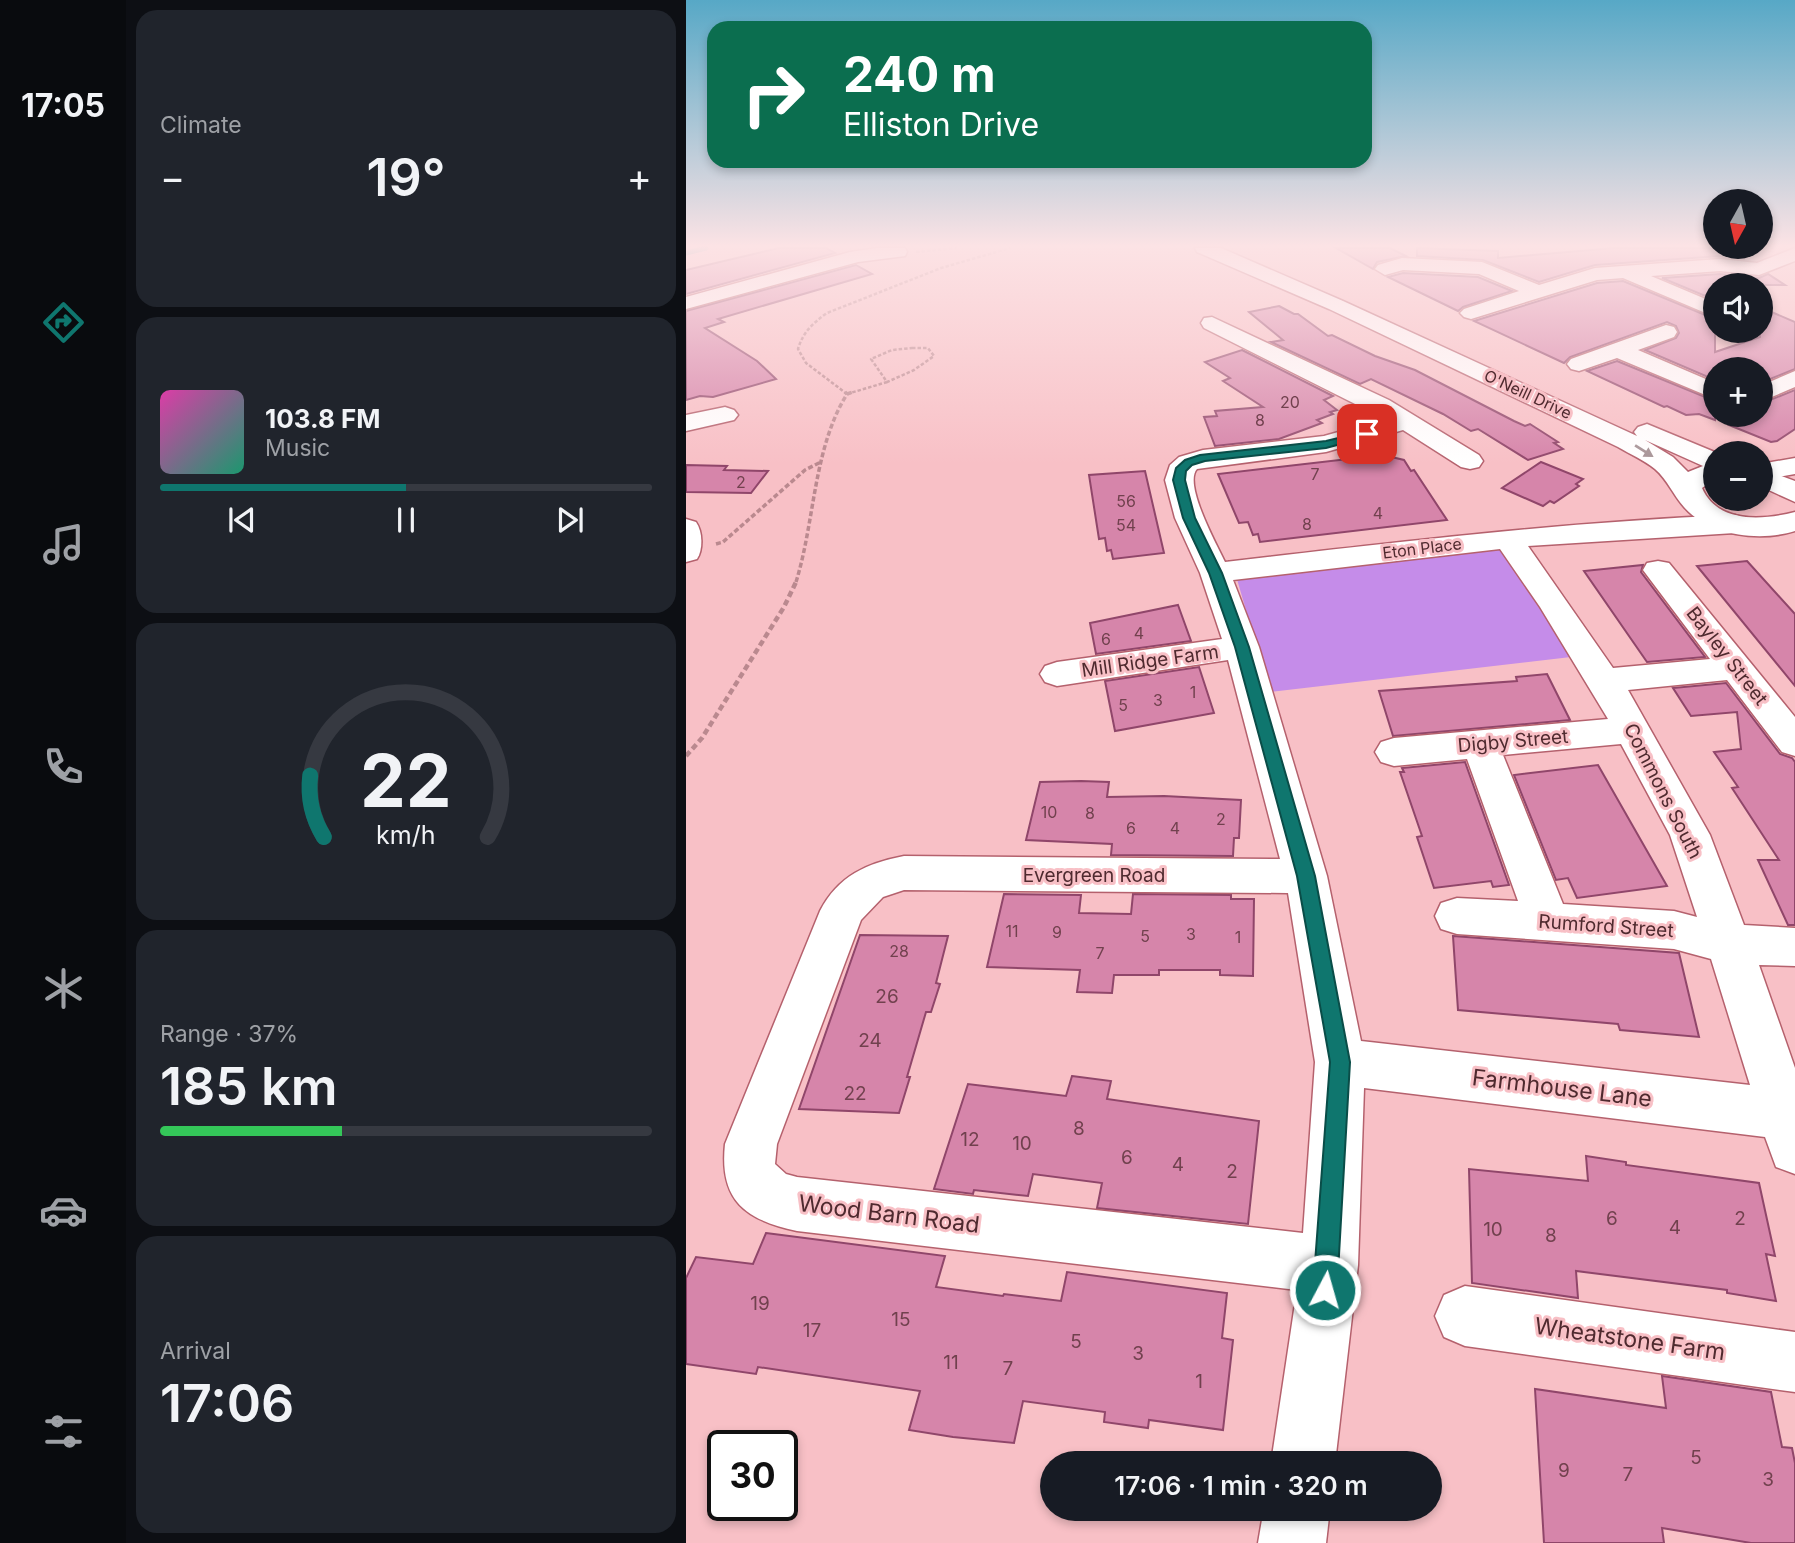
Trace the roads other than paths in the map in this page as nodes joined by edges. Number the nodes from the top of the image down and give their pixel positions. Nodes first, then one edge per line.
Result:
1 (1368, 320) edge
2 (1401, 320) edge
3 (1212, 323) dead end
4 (1663, 340) dead end
5 (1619, 350) junction
6 (1579, 364) dead end
7 (1795, 378) edge
8 (1703, 387) edge
9 (1773, 387) edge
10 (725, 415) dead end
11 (1406, 421) junction
12 (686, 423) edge
13 (1703, 458) edge
14 (1470, 460) dead end
15 (1795, 466) edge
16 (1773, 471) edge
17 (1703, 474) edge
18 (1773, 480) edge
19 (1795, 494) edge
20 (1692, 497) junction
21 (1795, 521) edge
22 (1745, 526) junction
23 (1629, 527) junction
24 (686, 528) edge
25 (1507, 538) junction
26 (1795, 547) edge
27 (686, 552) edge
28 (1658, 570) dead end
29 (1215, 573) junction
30 (1242, 647) junction
31 (1738, 668) junction
32 (1058, 674) dead end
33 (1604, 681) junction
34 (1633, 730) junction
35 (1795, 743) edge
36 (1480, 744) junction
37 (1394, 752) dead end
38 (1306, 876) junction
39 (881, 877) joint
40 (1457, 916) dead end
41 (1548, 922) junction
42 (1728, 944) junction
43 (1795, 947) edge
44 (1340, 1062) junction
45 (1790, 1131) edge
46 (1329, 1265) junction
47 (1465, 1316) dead end
48 (1795, 1362) edge
49 (1305, 1451) edge
50 (1295, 1521) edge
51 (1292, 1543) edge

1 -> 20 street, O'Neill Drive
2 - 13 street, O'Neill Drive
3 - 11 street
4 - 5 street
5 - 6 street
5 - 8 street
7 - 9 street
10 - 12 street
11 - 14 street
11 - 29 street
15 - 16 street
17 - 20 street
18 - 19 street
20 - 22 street, O'Neill Drive
20 - 23 street, Eton Place
21 - 22 street
22 - 23 street, Eton Place
22 - 26 street, O'Neill Drive
23 - 25 street, Eton Place
24 - 27 street
25 - 29 street, Eton Place
25 - 33 street, Commons South
28 - 31 street, Bayley Street
29 - 30 street
30 - 32 street, Mill Ridge Farm
30 - 38 street
31 - 33 street
31 - 35 street, Bayley Street
33 - 34 street, Commons South
34 - 36 street, Digby Street
34 - 42 street, Commons South
36 - 37 street, Digby Street
36 - 41 street
38 - 39 street, Evergreen Road
38 - 44 street
39 - 46 street, Wood Barn Road
40 - 41 street, Rumford Street
41 - 42 street, Rumford Street
42 - 43 street, Rumford Street
42 - 45 street, Commons South
44 - 45 street, Farmhouse Lane
44 - 46 street
46 - 49 street
47 - 48 street, Wheatstone Farm
50 - 51 street

